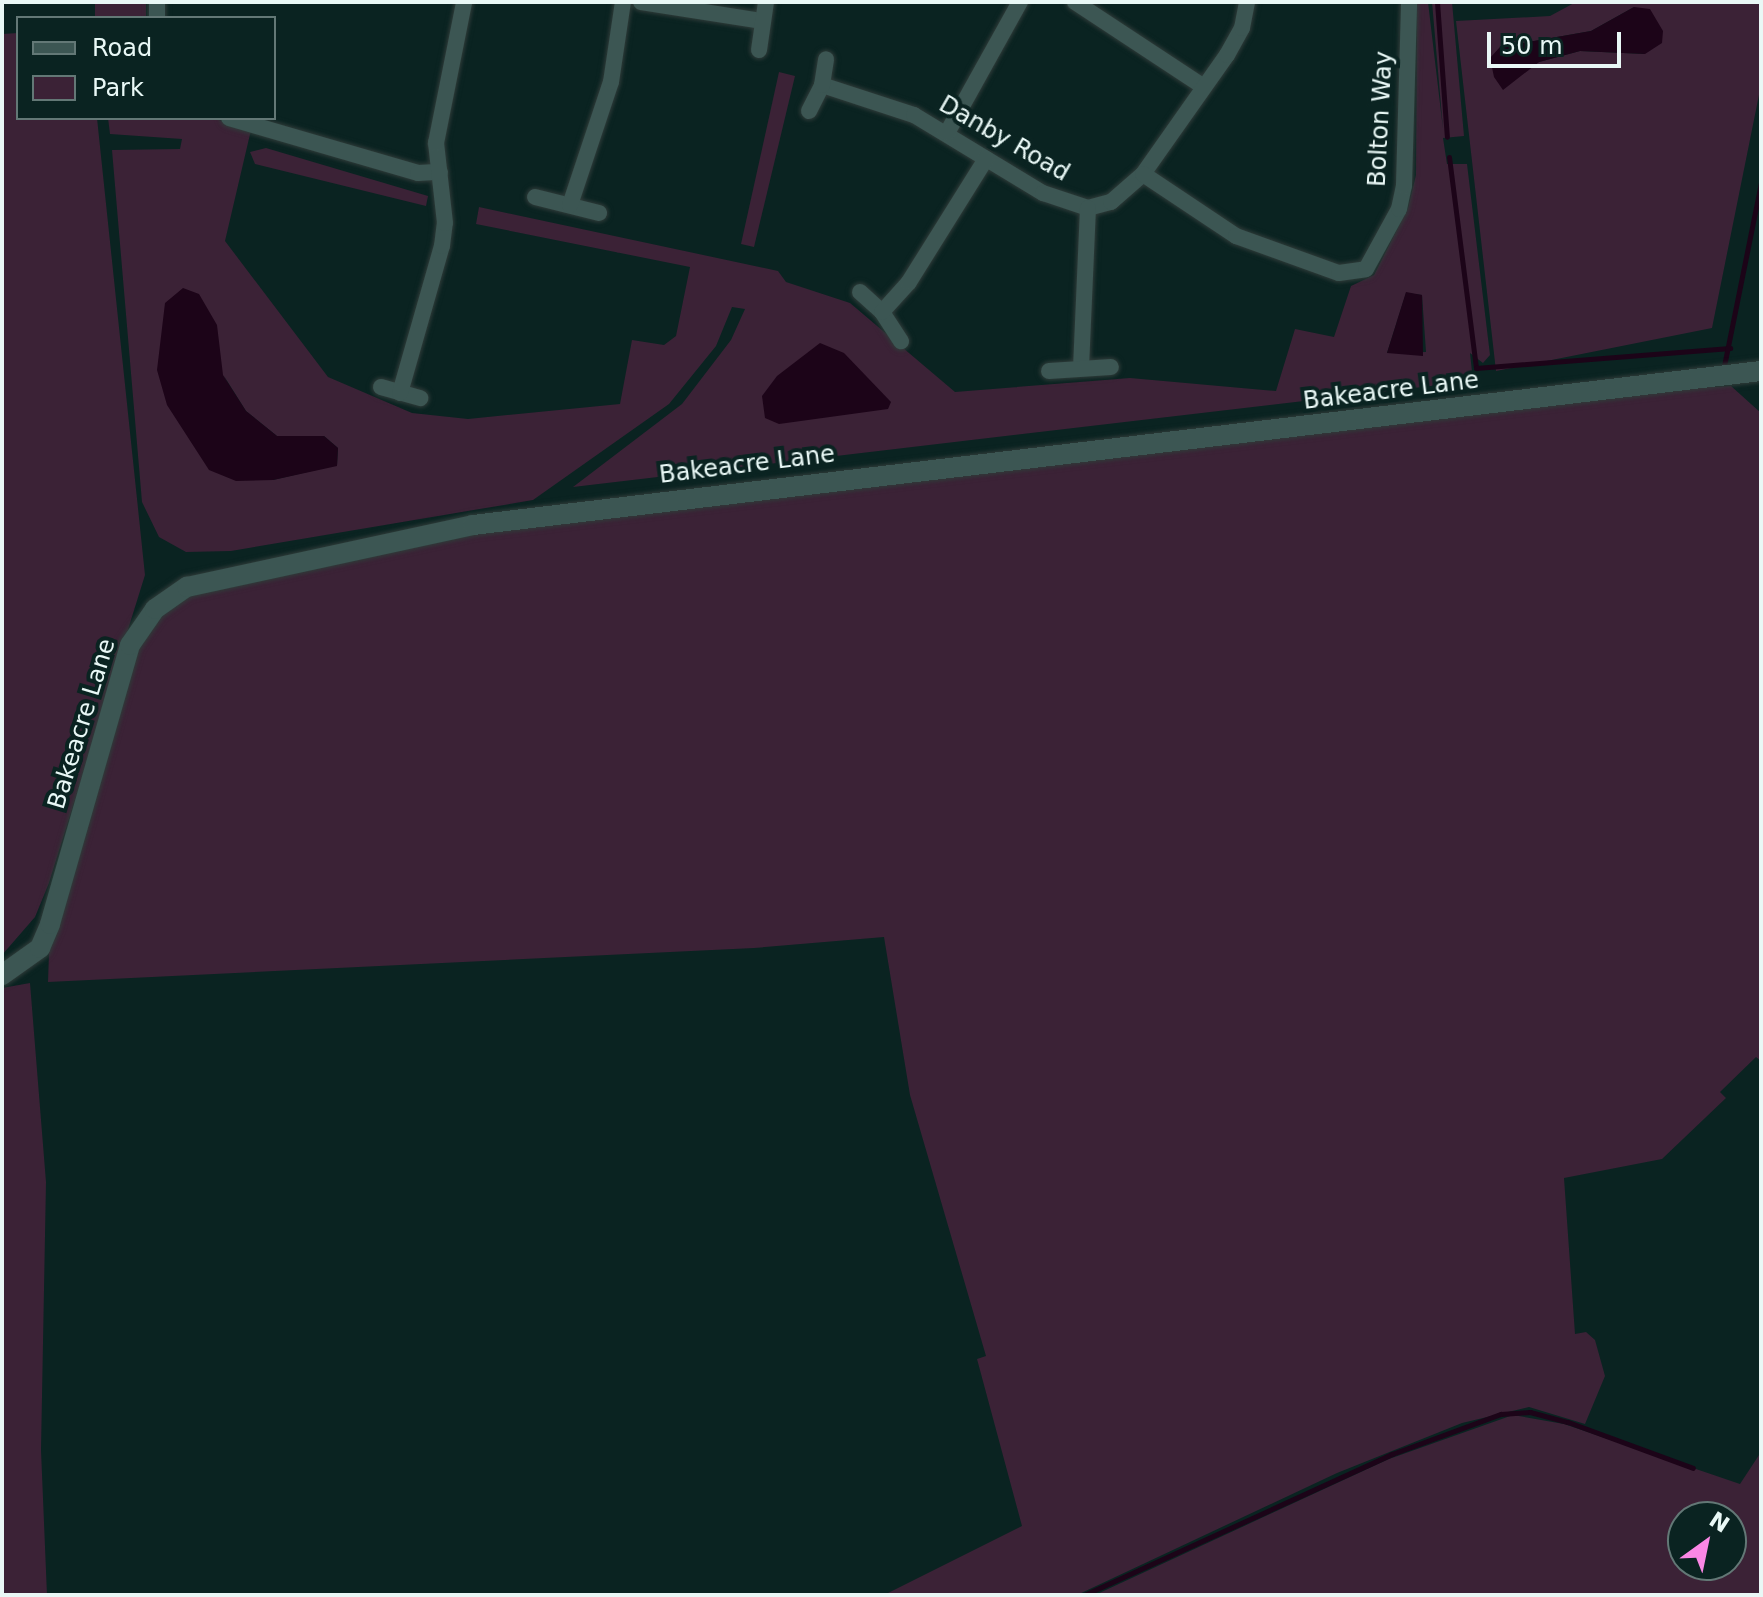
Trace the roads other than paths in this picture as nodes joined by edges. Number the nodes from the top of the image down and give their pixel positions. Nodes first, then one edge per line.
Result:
1 (465, 2) edge
2 (623, 2) edge
3 (641, 2) edge
4 (766, 2) edge
5 (1020, 2) edge
6 (1075, 2) edge
7 (1247, 2) edge
8 (1409, 2) edge
9 (763, 21) junction
10 (759, 50) dead end
11 (826, 59) dead end
12 (822, 85) junction
13 (1204, 87) junction
14 (809, 111) dead end
15 (236, 120) edge
16 (947, 133) junction
17 (986, 159) junction
18 (440, 172) junction
19 (1143, 174) junction
20 (535, 197) dead end
21 (570, 205) junction
22 (1088, 208) junction
23 (599, 213) dead end
24 (860, 292) dead end
25 (882, 312) junction
26 (901, 341) dead end
27 (1111, 367) dead end
28 (1081, 368) junction
29 (1049, 371) dead end
30 (1761, 371) edge
31 (381, 387) dead end
32 (400, 393) junction
33 (420, 398) dead end
34 (2, 975) edge

1 - 18 street
2 - 21 street
3 - 9 street
4 - 9 street
5 - 16 street
6 - 13 street
7 - 13 street, Danby Road
8 - 19 street, Bolton Way
9 - 10 street
11 - 12 street
12 - 14 street
12 - 16 street, Danby Road
13 - 19 street, Danby Road
15 - 18 street
16 - 17 street, Danby Road
17 - 22 street, Danby Road
17 - 25 street
18 - 32 street
19 - 22 street, Danby Road
20 - 21 street
21 - 23 street
22 - 28 street
24 - 25 street
25 - 26 street
27 - 28 street
28 - 29 street
30 - 34 street, Bakeacre Lane
31 - 32 street
32 - 33 street

